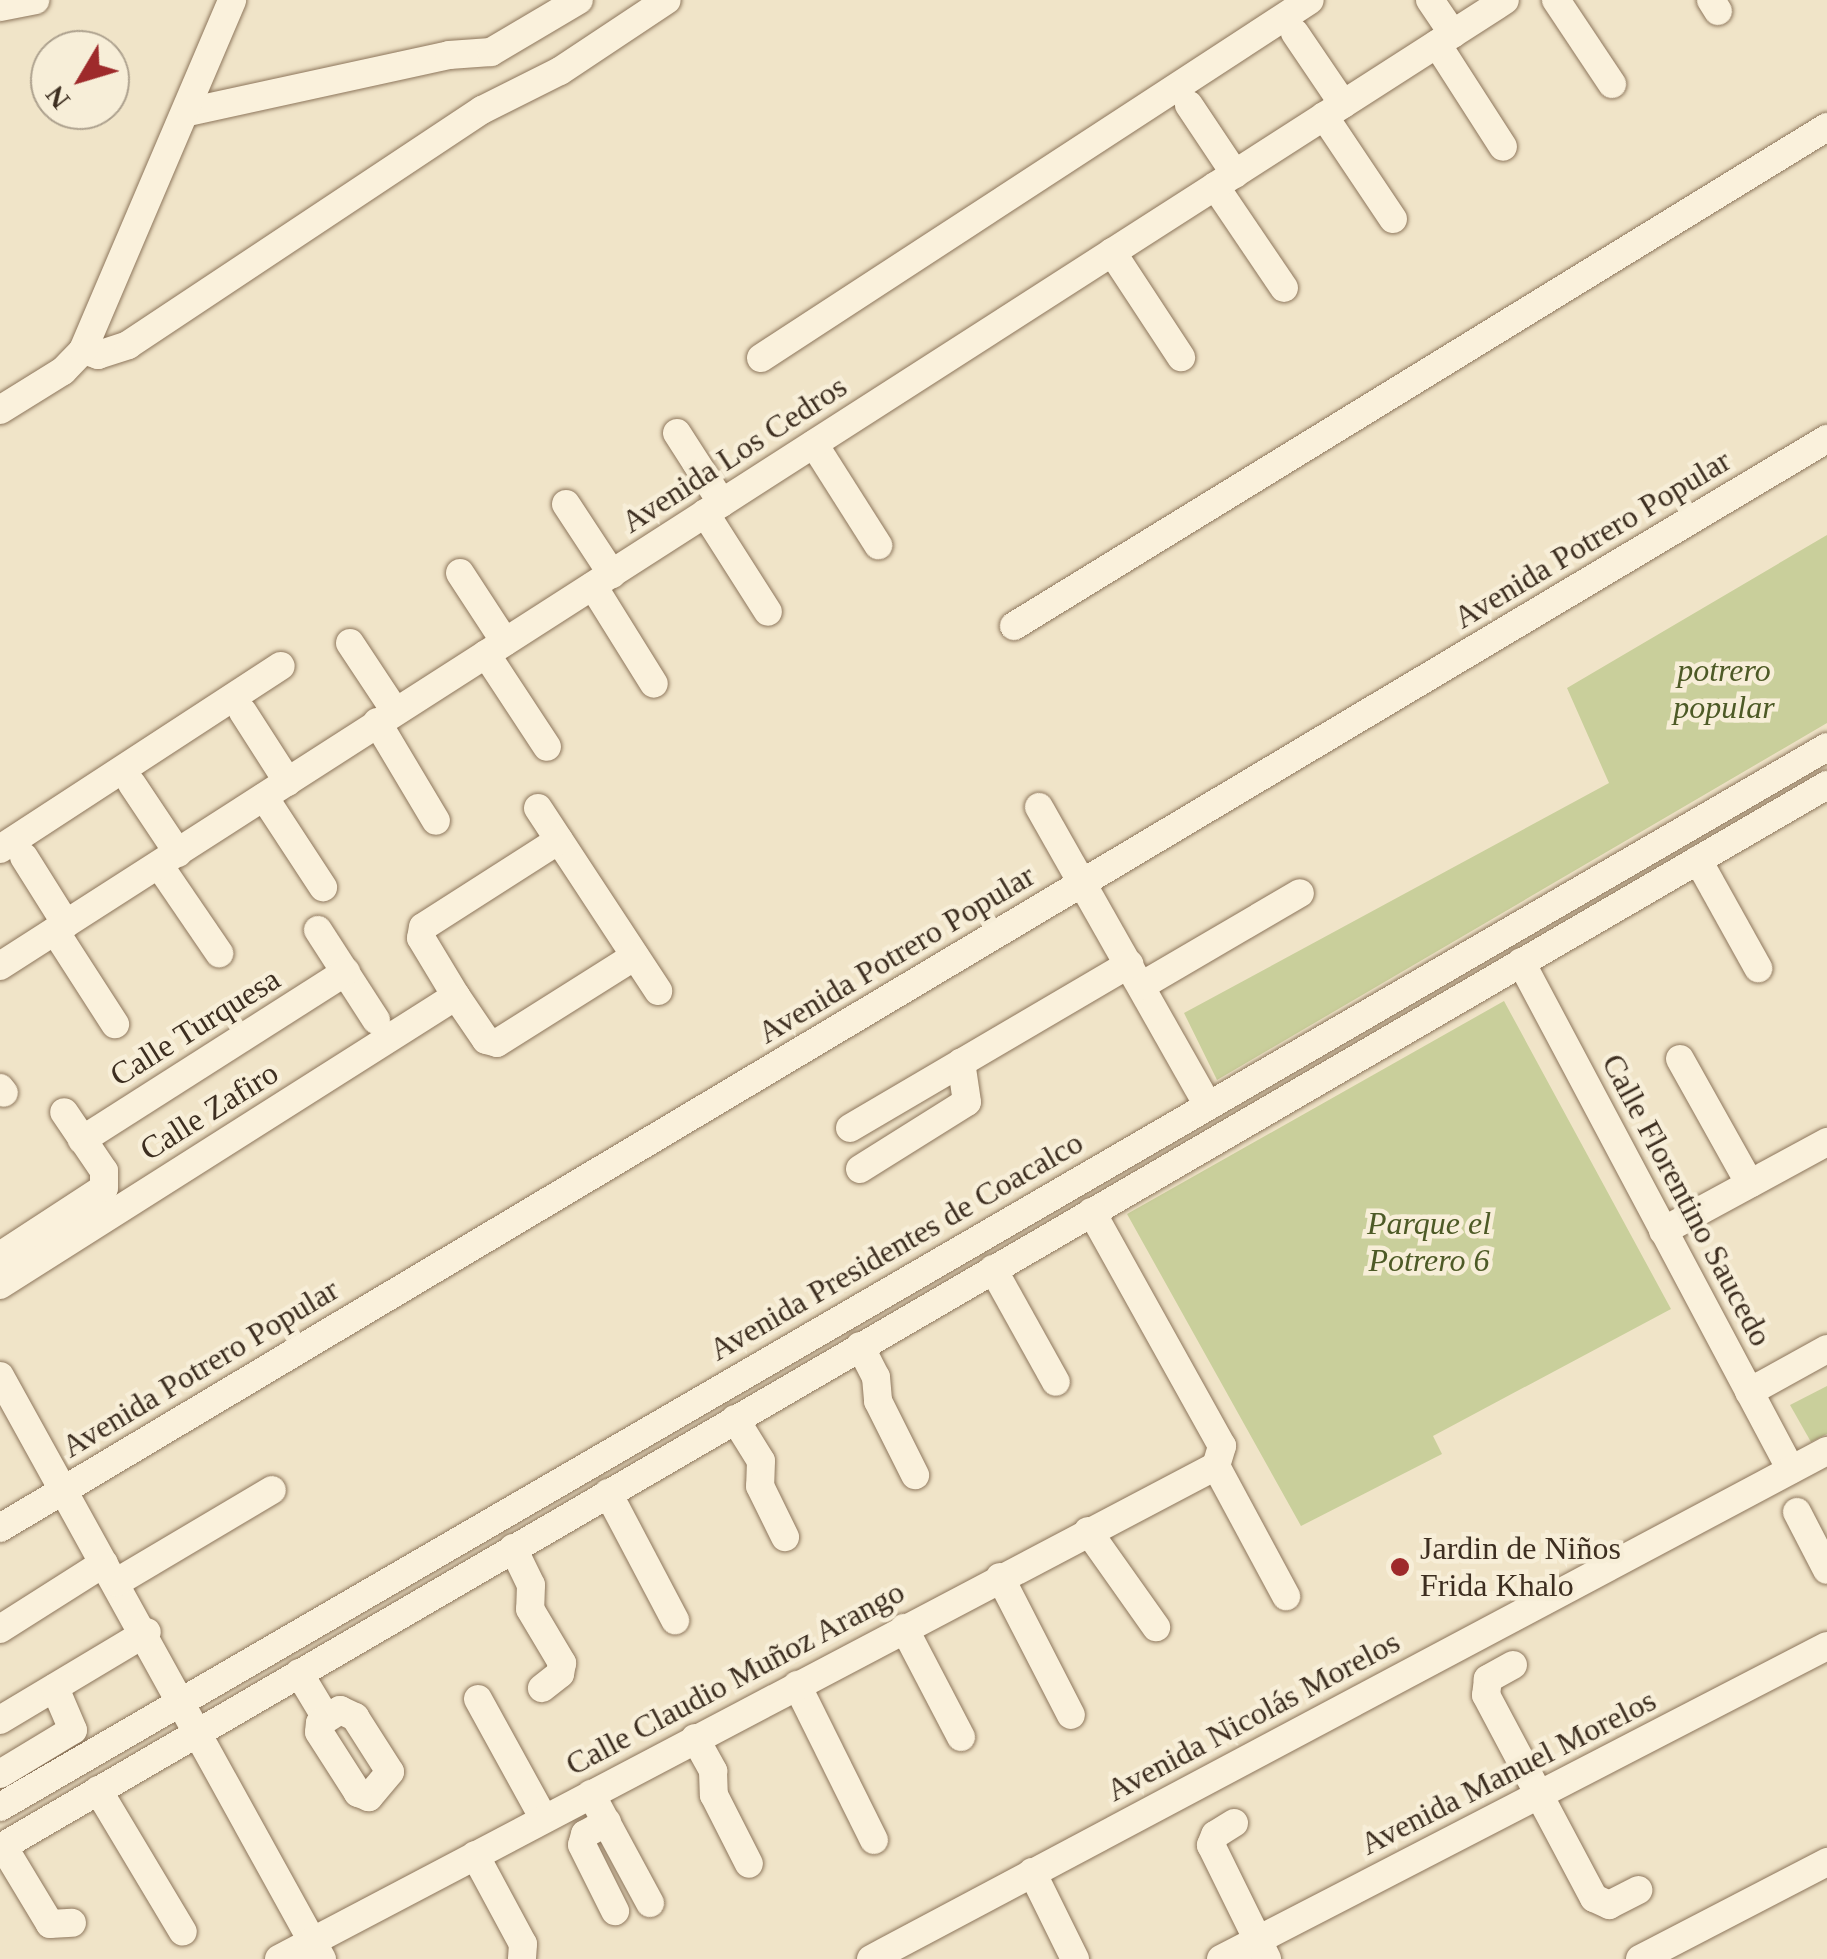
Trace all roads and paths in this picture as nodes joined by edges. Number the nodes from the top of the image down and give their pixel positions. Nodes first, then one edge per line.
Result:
1 (35, 0) edge
2 (232, 0) edge
3 (579, 0) edge
4 (667, 0) edge
5 (1310, 0) edge
6 (1430, 0) edge
7 (1505, 0) edge
8 (1556, 0) edge
9 (0, 7) edge
10 (1295, 34) dead end
11 (1445, 39) junction
12 (1612, 84) dead end
13 (1189, 106) dead end
14 (1333, 110) junction
15 (188, 112) junction
16 (1827, 127) edge
17 (1503, 147) dead end
18 (1225, 180) junction
19 (1393, 219) dead end
20 (1112, 252) junction
21 (1284, 288) dead end
22 (83, 350) junction
23 (1181, 357) dead end
24 (761, 358) dead end
25 (0, 410) edge
26 (677, 434) dead end
27 (1827, 439) edge
28 (814, 444) junction
29 (566, 504) dead end
30 (714, 508) junction
31 (878, 545) dead end
32 (460, 573) dead end
33 (602, 580) junction
34 (768, 612) dead end
35 (1014, 626) dead end
36 (350, 644) dead end
37 (496, 648) junction
38 (280, 666) dead end
39 (654, 684) dead end
40 (243, 712) dead end
41 (386, 717) junction
42 (547, 747) dead end
43 (1827, 747) edge
44 (288, 782) junction
45 (132, 784) dead end
46 (1827, 785) edge
47 (264, 797) junction
48 (1739, 798) junction
49 (1039, 807) dead end
50 (538, 808) dead end
51 (436, 821) dead end
52 (1756, 826) junction
53 (560, 840) junction
54 (12, 853) edge
55 (168, 859) junction
56 (1698, 860) junction
57 (1082, 884) junction
58 (323, 887) dead end
59 (1300, 893) dead end
60 (61, 928) junction
61 (318, 930) dead end
62 (219, 954) dead end
63 (635, 956) junction
64 (1521, 962) junction
65 (0, 966) edge
66 (1758, 968) dead end
67 (346, 972) junction
68 (1135, 975) junction
69 (658, 991) dead end
70 (456, 996) junction
71 (376, 1020) dead end
72 (115, 1024) dead end
73 (1312, 1046) junction
74 (1680, 1059) dead end
75 (962, 1062) junction
76 (1328, 1074) junction
77 (1208, 1106) junction
78 (64, 1112) dead end
79 (850, 1128) dead end
80 (82, 1140) junction
81 (1827, 1142) edge
82 (860, 1170) dead end
83 (1750, 1184) junction
84 (1092, 1212) junction
85 (1663, 1231) junction
86 (0, 1256) edge
87 (993, 1270) junction
88 (0, 1285) edge
89 (860, 1346) junction
90 (1827, 1349) edge
91 (0, 1376) edge
92 (1056, 1382) dead end
93 (1749, 1392) junction
94 (8, 1406) edge
95 (735, 1419) junction
96 (1827, 1451) edge
97 (1219, 1462) junction
98 (1791, 1470) junction
99 (915, 1475) dead end
100 (64, 1490) junction
101 (272, 1490) dead end
102 (608, 1493) junction
103 (1798, 1512) dead end
104 (0, 1528) edge
105 (1088, 1531) junction
106 (785, 1537) dead end
107 (513, 1548) junction
108 (1827, 1570) edge
109 (110, 1572) junction
110 (1000, 1577) junction
111 (1286, 1596) dead end
112 (675, 1620) dead end
113 (904, 1628) junction
114 (1156, 1628) dead end
115 (0, 1629) edge
116 (147, 1632) junction
117 (1827, 1646) edge
118 (1513, 1665) dead end
119 (299, 1672) junction
120 (797, 1685) junction
121 (55, 1688) junction
122 (542, 1688) dead end
123 (478, 1698) dead end
124 (184, 1699) junction
125 (1071, 1715) dead end
126 (326, 1718) dead end
127 (0, 1720) edge
128 (200, 1730) junction
129 (961, 1737) dead end
130 (696, 1738) junction
131 (0, 1774) edge
132 (98, 1790) junction
133 (591, 1794) junction
134 (1539, 1795) junction
135 (3, 1800) edge
136 (544, 1819) junction
137 (607, 1822) junction
138 (1234, 1822) dead end
139 (874, 1840) dead end
140 (2, 1847) edge
141 (474, 1856) junction
142 (1827, 1862) edge
143 (749, 1864) dead end
144 (1032, 1872) junction
145 (1638, 1890) dead end
146 (650, 1903) dead end
147 (615, 1912) dead end
148 (72, 1922) dead end
149 (184, 1932) dead end
150 (917, 1948) edge
151 (318, 1950) edge
152 (1262, 1950) edge
153 (279, 1959) edge
154 (522, 1959) edge
155 (871, 1959) edge
156 (1075, 1959) edge
157 (1222, 1959) edge
158 (1640, 1959) edge

1 - 9 street
2 - 15 street
3 - 15 street
4 - 22 street
5 - 24 street, Avenida Los Cedros
6 - 11 street
7 - 11 street, Avenida Los Cedros
8 - 12 street
10 - 14 street
11 - 14 street, Avenida Los Cedros
11 - 17 street
13 - 18 street
14 - 18 street, Avenida Los Cedros
14 - 19 street
15 - 22 street
16 - 35 street
18 - 20 street, Avenida Los Cedros
18 - 21 street
20 - 23 street
20 - 28 street, Avenida Los Cedros
22 - 25 street
26 - 30 street
27 - 57 street, Avenida Potrero Popular
28 - 30 street, Avenida Los Cedros
28 - 31 street
29 - 33 street
30 - 33 street, Avenida Los Cedros
30 - 34 street
32 - 37 street
33 - 37 street, Avenida Los Cedros
33 - 39 street
36 - 41 street
37 - 41 street, Avenida Los Cedros
37 - 42 street
38 - 54 street
40 - 44 street
41 - 44 street, Avenida Los Cedros
41 - 51 street
43 - 48 street, Avenida Presidentes de Coacalco
44 - 47 street, Avenida Los Cedros
45 - 55 street
46 - 52 street
47 - 55 street, Avenida Los Cedros
47 - 58 street
48 - 52 street
48 - 73 street, Avenida Presidentes de Coacalco
49 - 57 street
50 - 53 street
52 - 56 street
53 - 63 street
53 - 70 street
54 - 60 street
55 - 60 street, Avenida Los Cedros
55 - 62 street
56 - 64 street
56 - 66 street
57 - 68 street
57 - 100 street, Avenida Potrero Popular
59 - 68 street
60 - 65 street, Avenida Los Cedros
60 - 72 street
61 - 67 street
63 - 69 street
63 - 70 street
64 - 76 street
64 - 85 street, Calle Florentino Saucedo
67 - 71 street
67 - 80 street, Calle Turquesa
68 - 75 street
68 - 77 street
70 - 88 street, Calle Zafiro
73 - 76 street
73 - 77 street, Avenida Presidentes de Coacalco
74 - 83 street
75 - 79 street
75 - 82 street
76 - 84 street
77 - 124 street, Avenida Presidentes de Coacalco
78 - 80 street
80 - 86 street
81 - 83 street
83 - 85 street
84 - 87 street
84 - 97 street
85 - 93 street, Calle Florentino Saucedo
87 - 89 street
87 - 92 street
89 - 95 street
89 - 99 street
90 - 93 street
91 - 94 street
93 - 98 street, Calle Florentino Saucedo
94 - 100 street
95 - 102 street
95 - 106 street
96 - 98 street, Avenida Nicolás Morelos
97 - 105 street, Calle Claudio Muñoz Arango
97 - 111 street
98 - 144 street, Avenida Nicolás Morelos
100 - 104 street, Avenida Potrero Popular
100 - 109 street
101 - 109 street
102 - 107 street
102 - 112 street
103 - 108 street
105 - 110 street, Calle Claudio Muñoz Arango
105 - 114 street
107 - 119 street
107 - 122 street
109 - 115 street
109 - 116 street
110 - 113 street, Calle Claudio Muñoz Arango
110 - 125 street
113 - 120 street, Calle Claudio Muñoz Arango
113 - 129 street
116 - 121 street
116 - 124 street
117 - 134 street, Avenida Manuel Morelos
118 - 134 street
119 - 126 street
119 - 128 street
120 - 130 street, Calle Claudio Muñoz Arango
120 - 139 street
121 - 127 street
121 - 131 street
123 - 136 street
124 - 128 street
124 - 135 street, Avenida Presidentes de Coacalco
128 - 132 street
128 - 151 street
130 - 133 street, Calle Claudio Muñoz Arango
130 - 143 street
132 - 140 street
132 - 149 street
133 - 136 street, Calle Claudio Muñoz Arango
133 - 137 street
134 - 145 street
134 - 152 street, Avenida Manuel Morelos
136 - 141 street, Calle Claudio Muñoz Arango
137 - 146 street
137 - 147 street
138 - 152 street
140 - 148 street
141 - 151 street, Calle Claudio Muñoz Arango
141 - 154 street
142 - 158 street
144 - 150 street, Avenida Nicolás Morelos
144 - 156 street
150 - 155 street, Avenida Nicolás Morelos
151 - 153 street, Calle Claudio Muñoz Arango
152 - 157 street, Avenida Manuel Morelos

